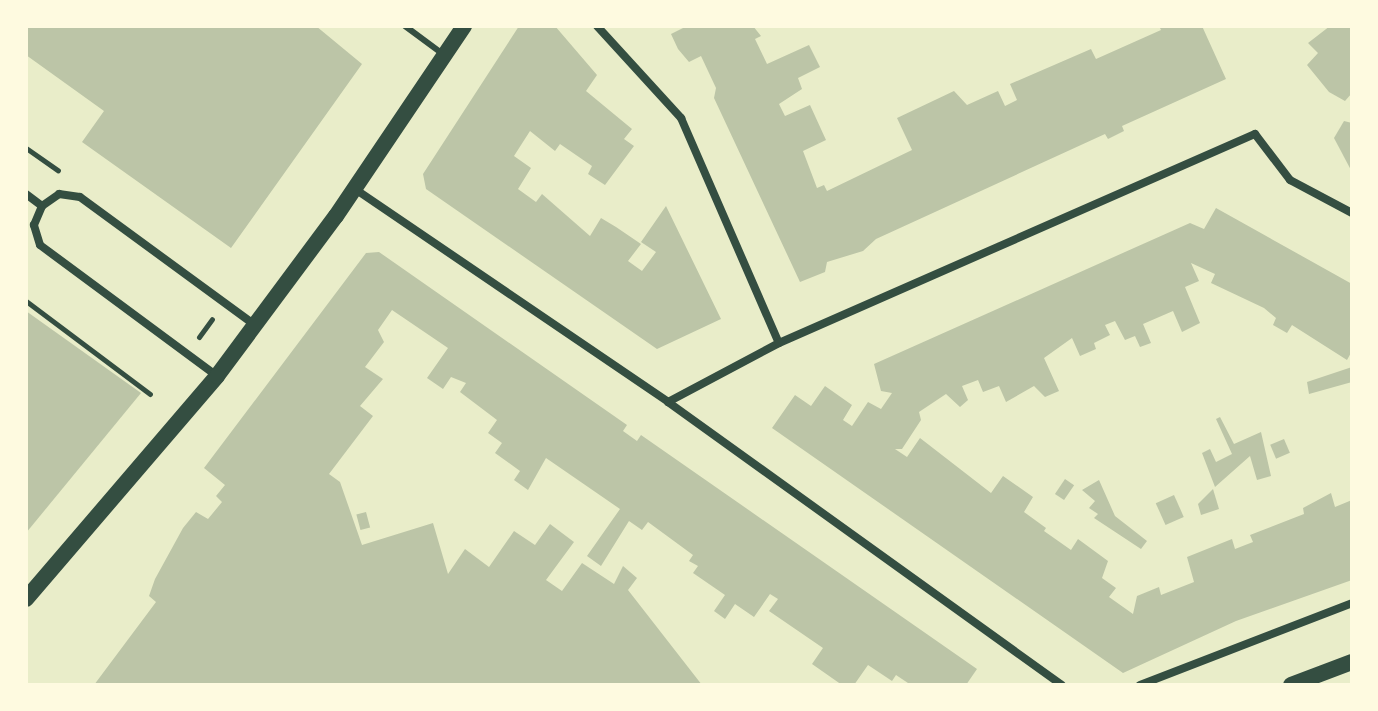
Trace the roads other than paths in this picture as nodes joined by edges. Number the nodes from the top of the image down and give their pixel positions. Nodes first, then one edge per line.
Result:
1 (405, 26) edge
2 (464, 26) edge
3 (597, 26) edge
4 (444, 56) junction
5 (355, 189) junction
6 (26, 194) edge
7 (42, 206) junction
8 (1352, 213) edge
9 (256, 325) junction
10 (779, 343) junction
11 (217, 376) junction
12 (668, 402) junction
13 (26, 599) edge
14 (1352, 603) edge
15 (1352, 662) edge
16 (1062, 685) edge
17 (1140, 685) edge
18 (1291, 685) edge

1 - 4 lane
2 - 4 main road
3 - 10 street
4 - 5 main road
5 - 9 main road
5 - 12 street
6 - 7 street
7 - 9 street
7 - 11 street
8 - 10 street
9 - 11 main road
10 - 12 street
11 - 13 main road
12 - 16 street
14 - 17 street
15 - 18 main road

